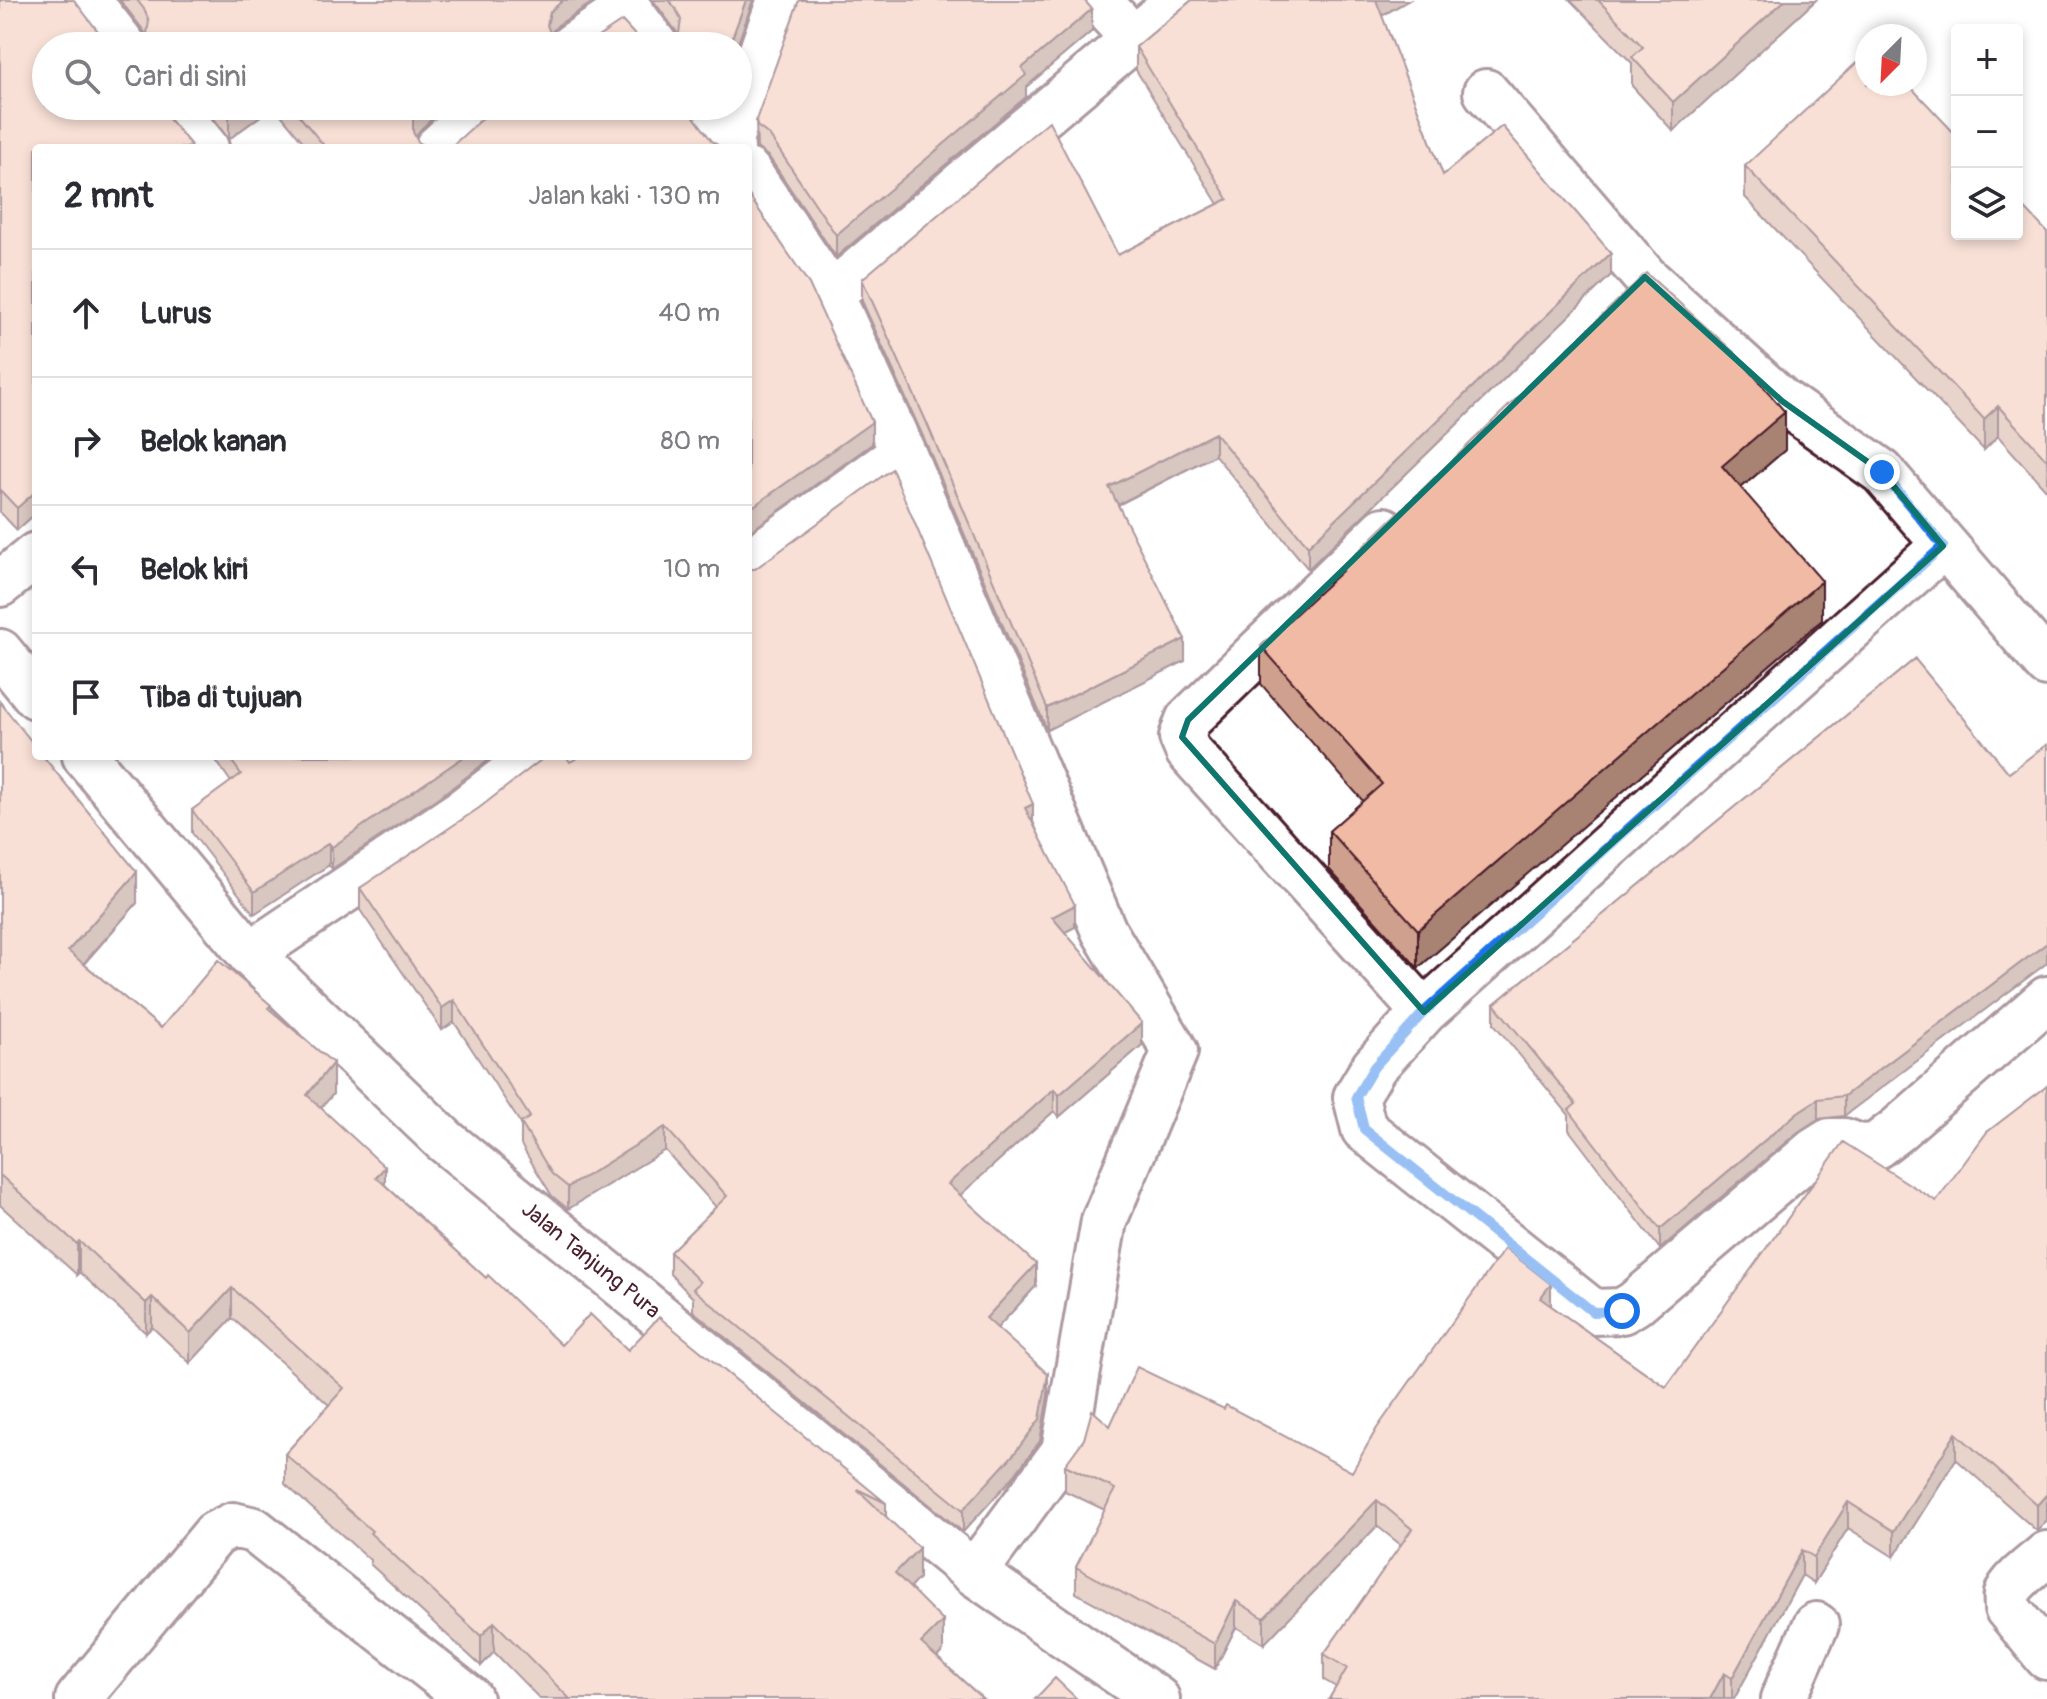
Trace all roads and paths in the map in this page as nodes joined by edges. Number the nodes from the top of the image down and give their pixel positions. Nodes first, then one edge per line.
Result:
1 (88, 0) edge
2 (780, 0) edge
3 (1098, 0) edge
4 (1180, 0) edge
5 (625, 4) edge
6 (113, 32) edge
7 (590, 32) edge
8 (646, 32) edge
9 (1134, 39) junction
10 (1486, 92) dead end
11 (752, 98) edge
12 (183, 120) edge
13 (468, 120) edge
14 (711, 120) edge
15 (746, 120) edge
16 (203, 144) edge
17 (441, 144) edge
18 (729, 144) edge
19 (739, 144) edge
20 (752, 178) edge
21 (831, 294) junction
22 (903, 453) junction
23 (1416, 498) edge
24 (1943, 546) junction
25 (32, 558) edge
26 (752, 563) edge
27 (0, 584) edge
28 (0, 652) edge
29 (2047, 664) edge
30 (32, 691) edge
31 (88, 760) edge
32 (529, 760) edge
33 (250, 954) junction
34 (2047, 999) edge
35 (1424, 1012) junction
36 (2047, 1554) edge
37 (974, 1573) junction
38 (1816, 1625) dead end
39 (2047, 1657) edge
40 (78, 1699) edge
41 (470, 1699) edge
42 (1157, 1699) edge
43 (1783, 1699) edge

1 - 6 street
2 - 11 street
3 - 9 street
4 - 9 street
5 - 7 street
5 - 8 street
9 - 21 street
10 - 24 street
12 - 16 street
13 - 17 street
14 - 18 street
15 - 19 street
20 - 21 street
21 - 22 street
22 - 26 street
22 - 37 street
23 - 35 street
24 - 29 street
24 - 35 street
25 - 27 street
28 - 30 street
31 - 33 street, Jalan Tanjung Pura
32 - 33 street
33 - 37 street, Jalan Tanjung Pura
34 - 35 street
36 - 39 street
37 - 42 street, Jalan Tanjung Pura
38 - 43 street
40 - 41 street

